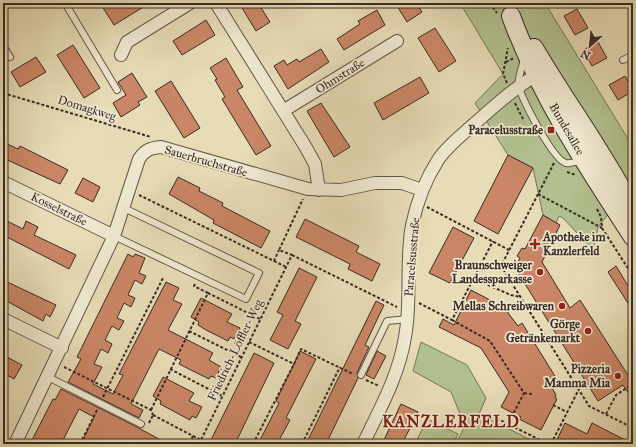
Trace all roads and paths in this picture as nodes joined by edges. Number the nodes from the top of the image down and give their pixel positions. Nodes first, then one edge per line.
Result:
1 (65, 3) edge
2 (190, 3) edge
3 (216, 3) edge
4 (507, 10) edge
5 (397, 41) dead end
6 (3, 46) edge
7 (524, 52) junction
8 (121, 55) dead end
9 (633, 55) edge
10 (10, 57) dead end
11 (623, 60) dead end
12 (541, 73) junction
13 (504, 74) dead end
14 (514, 89) junction
15 (117, 90) dead end
16 (3, 93) edge
17 (283, 111) junction
18 (526, 123) dead end
19 (594, 141) junction
20 (161, 147) junction
21 (557, 157) junction
22 (549, 159) dead end
23 (584, 159) junction
24 (553, 165) junction
25 (558, 168) dead end
26 (563, 171) dead end
27 (579, 181) dead end
28 (3, 182) edge
29 (313, 189) junction
30 (422, 190) junction
31 (129, 191) junction
32 (538, 193) junction
33 (418, 203) junction
34 (595, 206) dead end
35 (124, 208) junction
36 (633, 210) edge
37 (602, 228) junction
38 (114, 236) junction
39 (633, 237) edge
40 (493, 241) junction
41 (279, 250) junction
42 (509, 250) junction
43 (292, 255) junction
44 (274, 261) junction
45 (286, 267) junction
46 (633, 276) edge
47 (163, 278) dead end
48 (474, 279) junction
49 (522, 297) junction
50 (408, 298) junction
51 (408, 316) junction
52 (3, 318) edge
53 (260, 319) junction
54 (452, 320) junction
55 (189, 331) junction
56 (248, 342) junction
57 (62, 348) junction
58 (241, 357) junction
59 (55, 362) junction
60 (294, 364) junction
61 (340, 367) junction
62 (170, 369) junction
63 (354, 374) dead end
64 (361, 376) joint
65 (48, 377) junction
66 (633, 384) edge
67 (108, 388) junction
68 (579, 389) junction
69 (389, 391) junction
70 (524, 393) junction
71 (532, 394) dead end
72 (223, 396) junction
73 (100, 403) junction
74 (554, 405) dead end
75 (151, 410) junction
76 (567, 412) junction
77 (488, 414) dead end
78 (606, 414) junction
79 (141, 424) dead end
80 (508, 424) junction
81 (633, 428) edge
82 (193, 436) junction
83 (201, 440) junction
84 (15, 444) edge
85 (80, 444) edge
86 (189, 444) edge
87 (200, 444) edge
88 (253, 444) edge
89 (302, 444) edge
90 (363, 444) edge
91 (548, 444) edge
92 (551, 444) edge

1 - 15 lane
2 - 8 street
3 - 17 street
4 - 7 street, Bundesallee
4 - 12 street, Bundesallee
5 - 17 street, Ohmstraße
6 - 10 lane
7 - 12 street, Bundesallee
7 - 14 lane
9 - 11 lane
12 - 14 street, Paracelsusstraße
12 - 19 street, Bundesallee
12 - 23 street, Bundesallee
13 - 14 path
14 - 18 path
14 - 21 lane
14 - 30 street, Paracelsusstraße
16 - 20 path, Domagkweg
17 - 29 street
19 - 23 lane
19 - 36 street, Bundesallee
20 - 29 street, Sauerbruchstraße
20 - 31 street, Sauerbruchstraße
21 - 23 lane
21 - 24 path
22 - 24 path
23 - 39 street, Bundesallee
24 - 25 path
24 - 32 path
26 - 27 path
28 - 38 street, Kosselstraße
29 - 30 street, Sauerbruchstraße
29 - 41 path
30 - 33 street, Paracelsusstraße
31 - 35 street, Sauerbruchstraße
31 - 44 path
32 - 37 path
32 - 42 path
33 - 40 path
33 - 50 street, Paracelsusstraße
34 - 37 path
35 - 38 street, Sauerbruchstraße
35 - 38 lane
37 - 46 path
38 - 57 street, Sauerbruchstraße
40 - 42 path
40 - 48 path
41 - 43 path
41 - 44 path
42 - 49 path
43 - 45 path, Friedrich-Löffler-Weg
43 - 51 path
44 - 45 path
45 - 53 path, Friedrich-Löffler-Weg
47 - 67 path
48 - 49 path
48 - 54 path
49 - 68 path
50 - 51 street, Paracelsusstraße
50 - 54 path
51 - 64 lane
51 - 69 street, Paracelsusstraße
52 - 57 street
53 - 55 path
53 - 56 path, Friedrich-Löffler-Weg
54 - 70 path
55 - 58 path
55 - 62 path
56 - 58 path, Friedrich-Löffler-Weg
56 - 60 path
57 - 59 street, Sauerbruchstraße
58 - 72 path, Friedrich-Löffler-Weg
59 - 65 street, Sauerbruchstraße
59 - 67 path
60 - 61 path
60 - 88 path
61 - 63 path
61 - 89 path
62 - 72 path
62 - 75 path
64 - 69 path
65 - 73 lane
65 - 84 street, Sauerbruchstraße
66 - 78 path
67 - 73 path
67 - 75 path
68 - 76 path
68 - 78 path
69 - 90 street, Paracelsusstraße
70 - 71 path
70 - 80 path
72 - 83 path, Friedrich-Löffler-Weg
73 - 79 lane
73 - 85 path
74 - 76 path
75 - 82 path
76 - 92 path
77 - 80 path
78 - 81 path
80 - 91 path
82 - 83 path
82 - 86 path
83 - 87 path, Friedrich-Löffler-Weg

